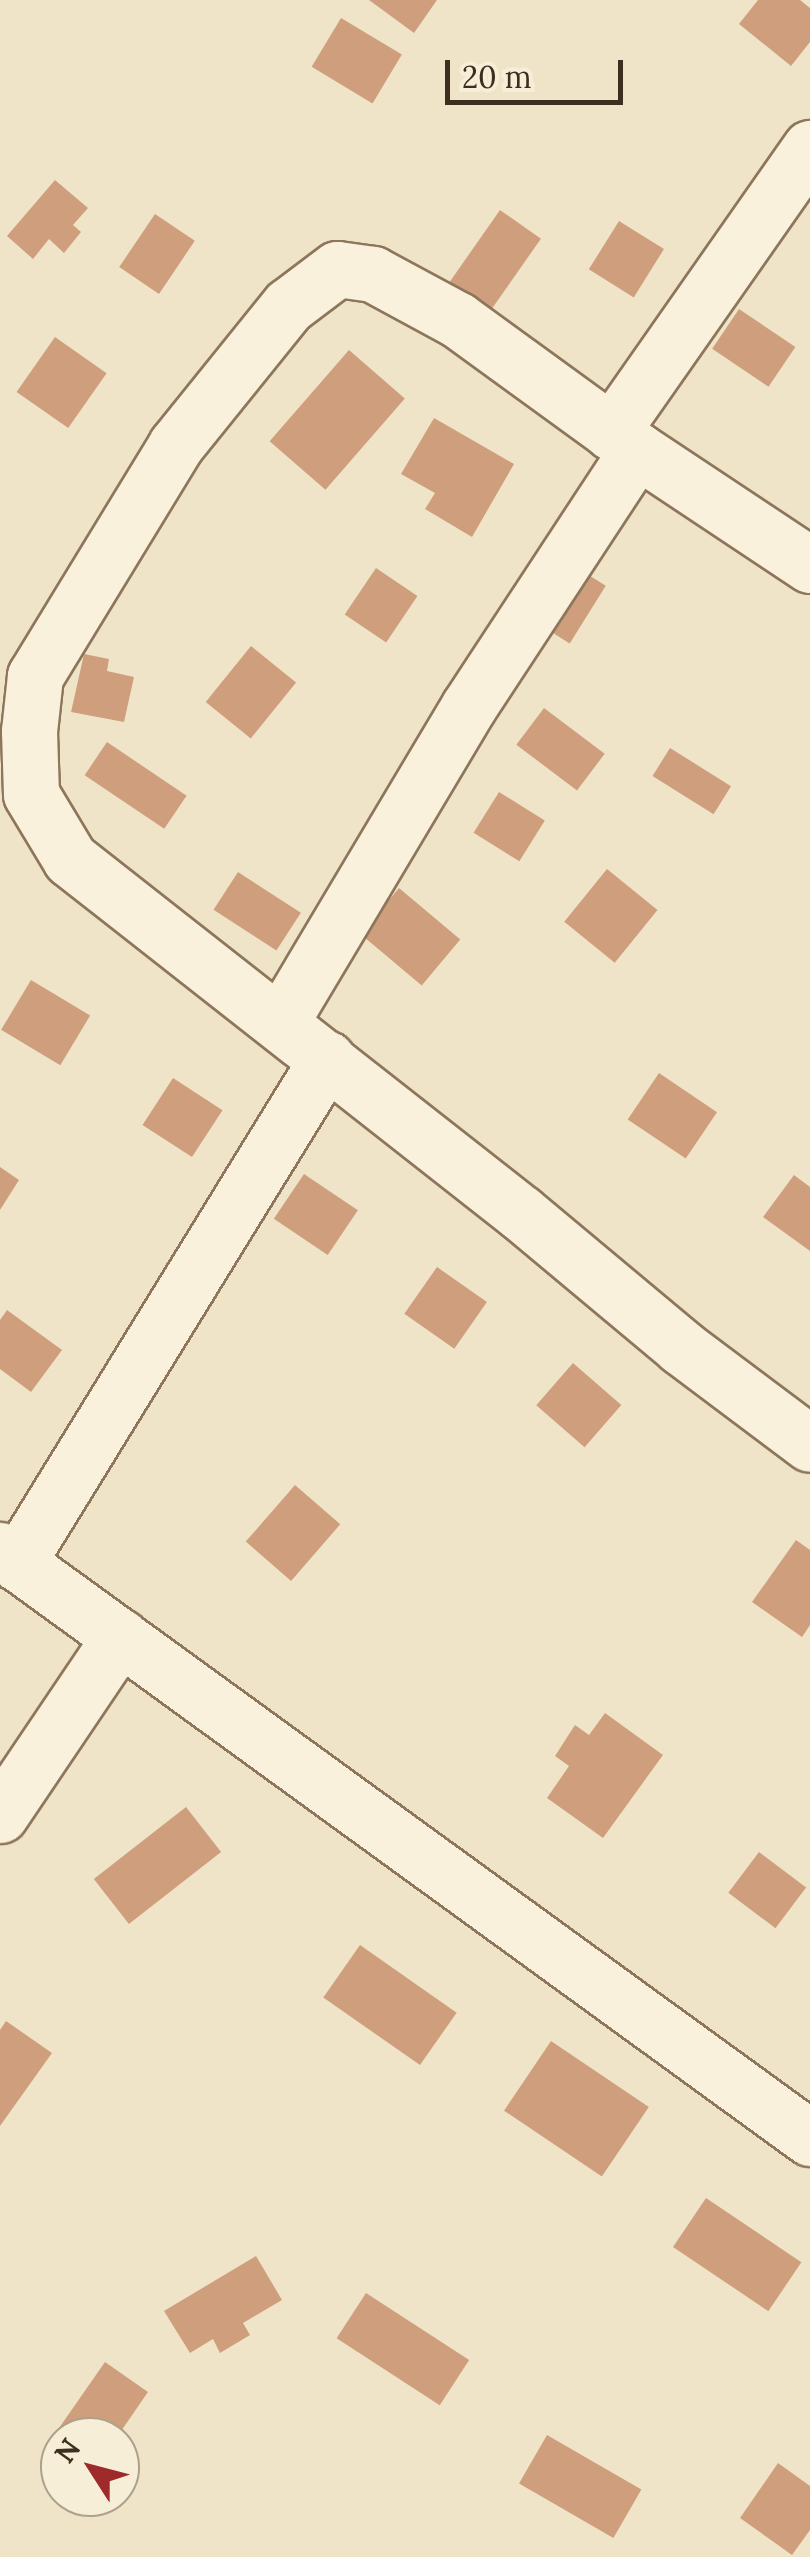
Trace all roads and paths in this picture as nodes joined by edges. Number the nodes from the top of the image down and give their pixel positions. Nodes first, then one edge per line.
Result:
1 (810, 148) edge
2 (624, 441) junction
3 (810, 565) edge
4 (18, 662) edge
5 (280, 1022) junction
6 (326, 1059) junction
7 (810, 1444) edge
8 (9, 1556) edge
9 (120, 1637) junction
10 (0, 1814) edge
11 (810, 2138) edge

1 - 2 street
2 - 3 street
2 - 4 street
2 - 5 street
4 - 5 street
5 - 6 street
6 - 7 street
6 - 8 street
8 - 9 street
9 - 10 street
9 - 11 street

